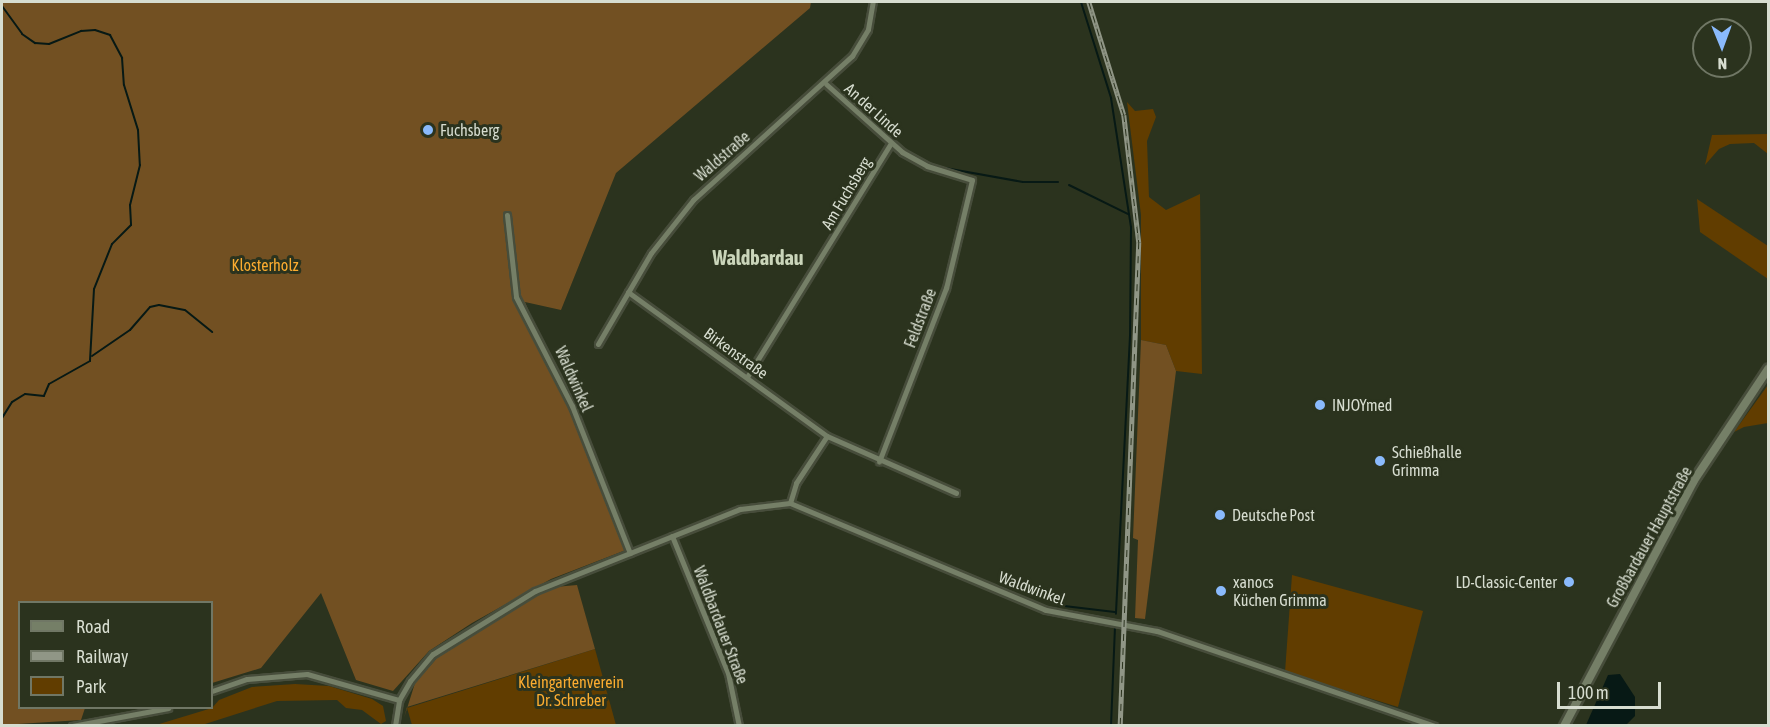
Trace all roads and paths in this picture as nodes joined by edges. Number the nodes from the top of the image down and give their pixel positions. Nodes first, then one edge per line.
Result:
1 (873, 2) edge
2 (826, 84) junction
3 (891, 145) junction
4 (972, 180) joint
5 (507, 215) dead end
6 (628, 292) junction
7 (598, 344) dead end
8 (1768, 369) edge
9 (747, 377) junction
10 (827, 436) junction
11 (879, 462) junction
12 (956, 493) dead end
13 (790, 503) junction
14 (672, 536) junction
15 (630, 553) junction
16 (213, 691) edge
17 (399, 700) junction
18 (163, 709) edge
19 (72, 726) edge
20 (395, 726) edge
21 (739, 726) edge
22 (1434, 726) edge
23 (1564, 726) edge

1 - 2 street, Waldstraße
2 - 3 street, An der Linde
2 - 6 street, Waldstraße
3 - 4 street, An der Linde
3 - 9 street, Am Fuchsberg
4 - 11 street, Feldstraße
5 - 15 street, Waldwinkel
6 - 7 street, Waldstraße
6 - 9 street, Birkenstraße
8 - 23 main road, Großbardauer Hauptstraße
9 - 10 street, Birkenstraße
10 - 11 street, Birkenstraße
10 - 13 street
11 - 12 street, Birkenstraße
13 - 14 street, Waldwinkel
13 - 22 street, Waldwinkel
14 - 15 street, Waldwinkel
14 - 21 street, Waldbardauer Straße
15 - 17 street, Waldwinkel
16 - 17 street
17 - 20 street
18 - 19 street

